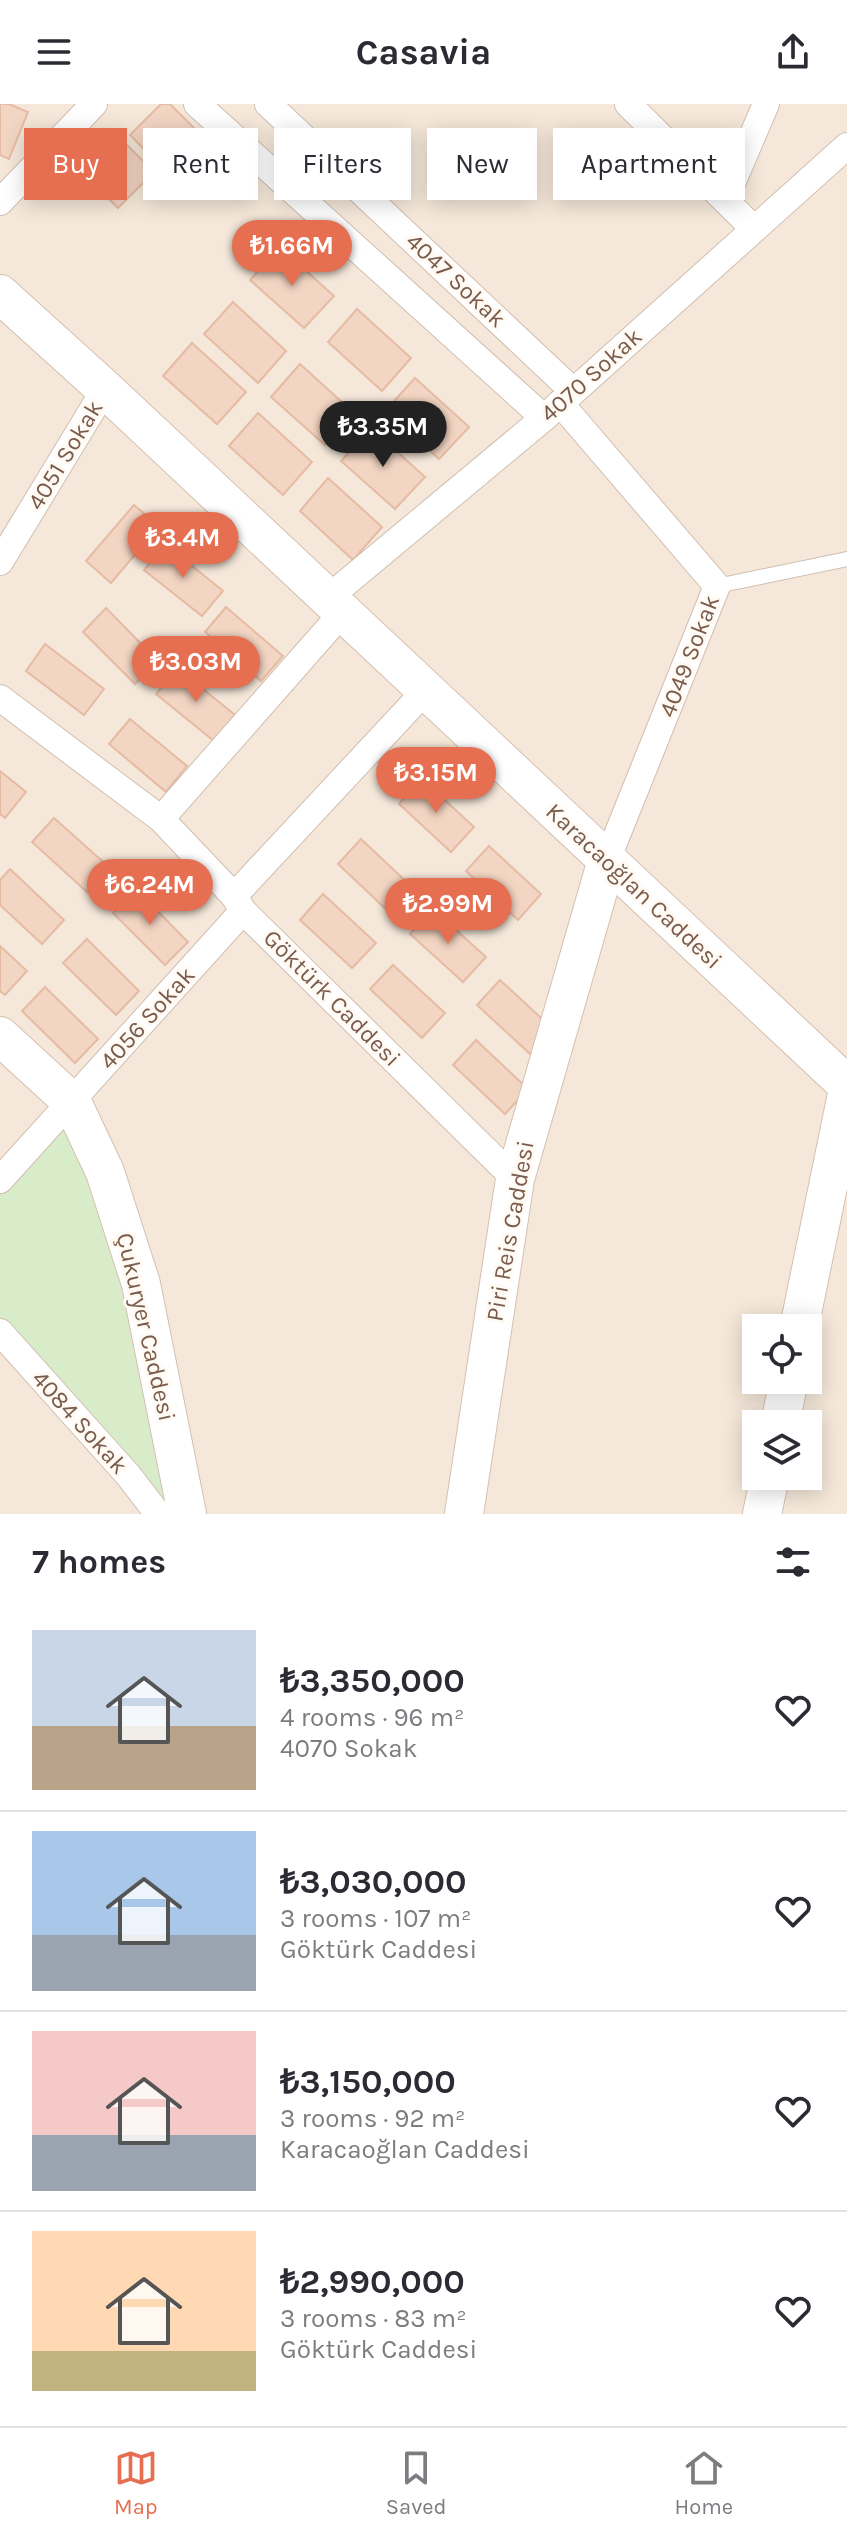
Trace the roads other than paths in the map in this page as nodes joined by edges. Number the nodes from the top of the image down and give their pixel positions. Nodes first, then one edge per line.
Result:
1 (94, 104) edge
2 (197, 104) edge
3 (268, 104) edge
4 (628, 104) edge
5 (766, 104) edge
6 (652, 128) edge
7 (847, 146) edge
8 (745, 153) edge
9 (725, 200) edge
10 (0, 202) edge
11 (754, 229) junction
12 (0, 294) edge
13 (105, 389) junction
14 (559, 404) junction
15 (847, 559) edge
16 (0, 562) edge
17 (717, 586) junction
18 (336, 605) junction
19 (426, 690) junction
20 (0, 698) edge
21 (161, 819) junction
22 (607, 860) junction
23 (239, 903) junction
24 (0, 1036) edge
25 (847, 1085) edge
26 (847, 1094) edge
27 (78, 1095) junction
28 (515, 1179) junction
29 (0, 1180) edge
30 (802, 1314) edge
31 (0, 1332) edge
32 (767, 1490) edge
33 (158, 1514) edge
34 (187, 1514) edge
35 (464, 1514) edge
36 (762, 1514) edge

1 - 10 street
2 - 14 street
3 - 14 street, 4047 Sokak
4 - 6 street
5 - 8 street
7 - 11 street, 4070 Sokak
9 - 11 street
11 - 14 street, 4070 Sokak
12 - 13 street, Karacaoğlan Caddesi
13 - 16 street, 4051 Sokak
13 - 18 street, Karacaoğlan Caddesi
14 - 17 street, 4049 Sokak
14 - 18 street, 4070 Sokak
15 - 17 lane
17 - 22 street, 4049 Sokak
18 - 19 street, Karacaoğlan Caddesi
18 - 21 street, 4070 Sokak
19 - 22 street, Karacaoğlan Caddesi
19 - 23 street, 4056 Sokak
20 - 21 street, Göktürk Caddesi
21 - 23 street, Göktürk Caddesi
22 - 25 street, Karacaoğlan Caddesi
22 - 28 street, Piri Reis Caddesi
23 - 27 street, 4056 Sokak
23 - 28 street, Göktürk Caddesi
24 - 27 street, Çukuryer Caddesi
26 - 30 street
27 - 29 street, 4056 Sokak
27 - 34 street, Çukuryer Caddesi
28 - 35 street, Piri Reis Caddesi
31 - 33 street, 4084 Sokak
32 - 36 street

